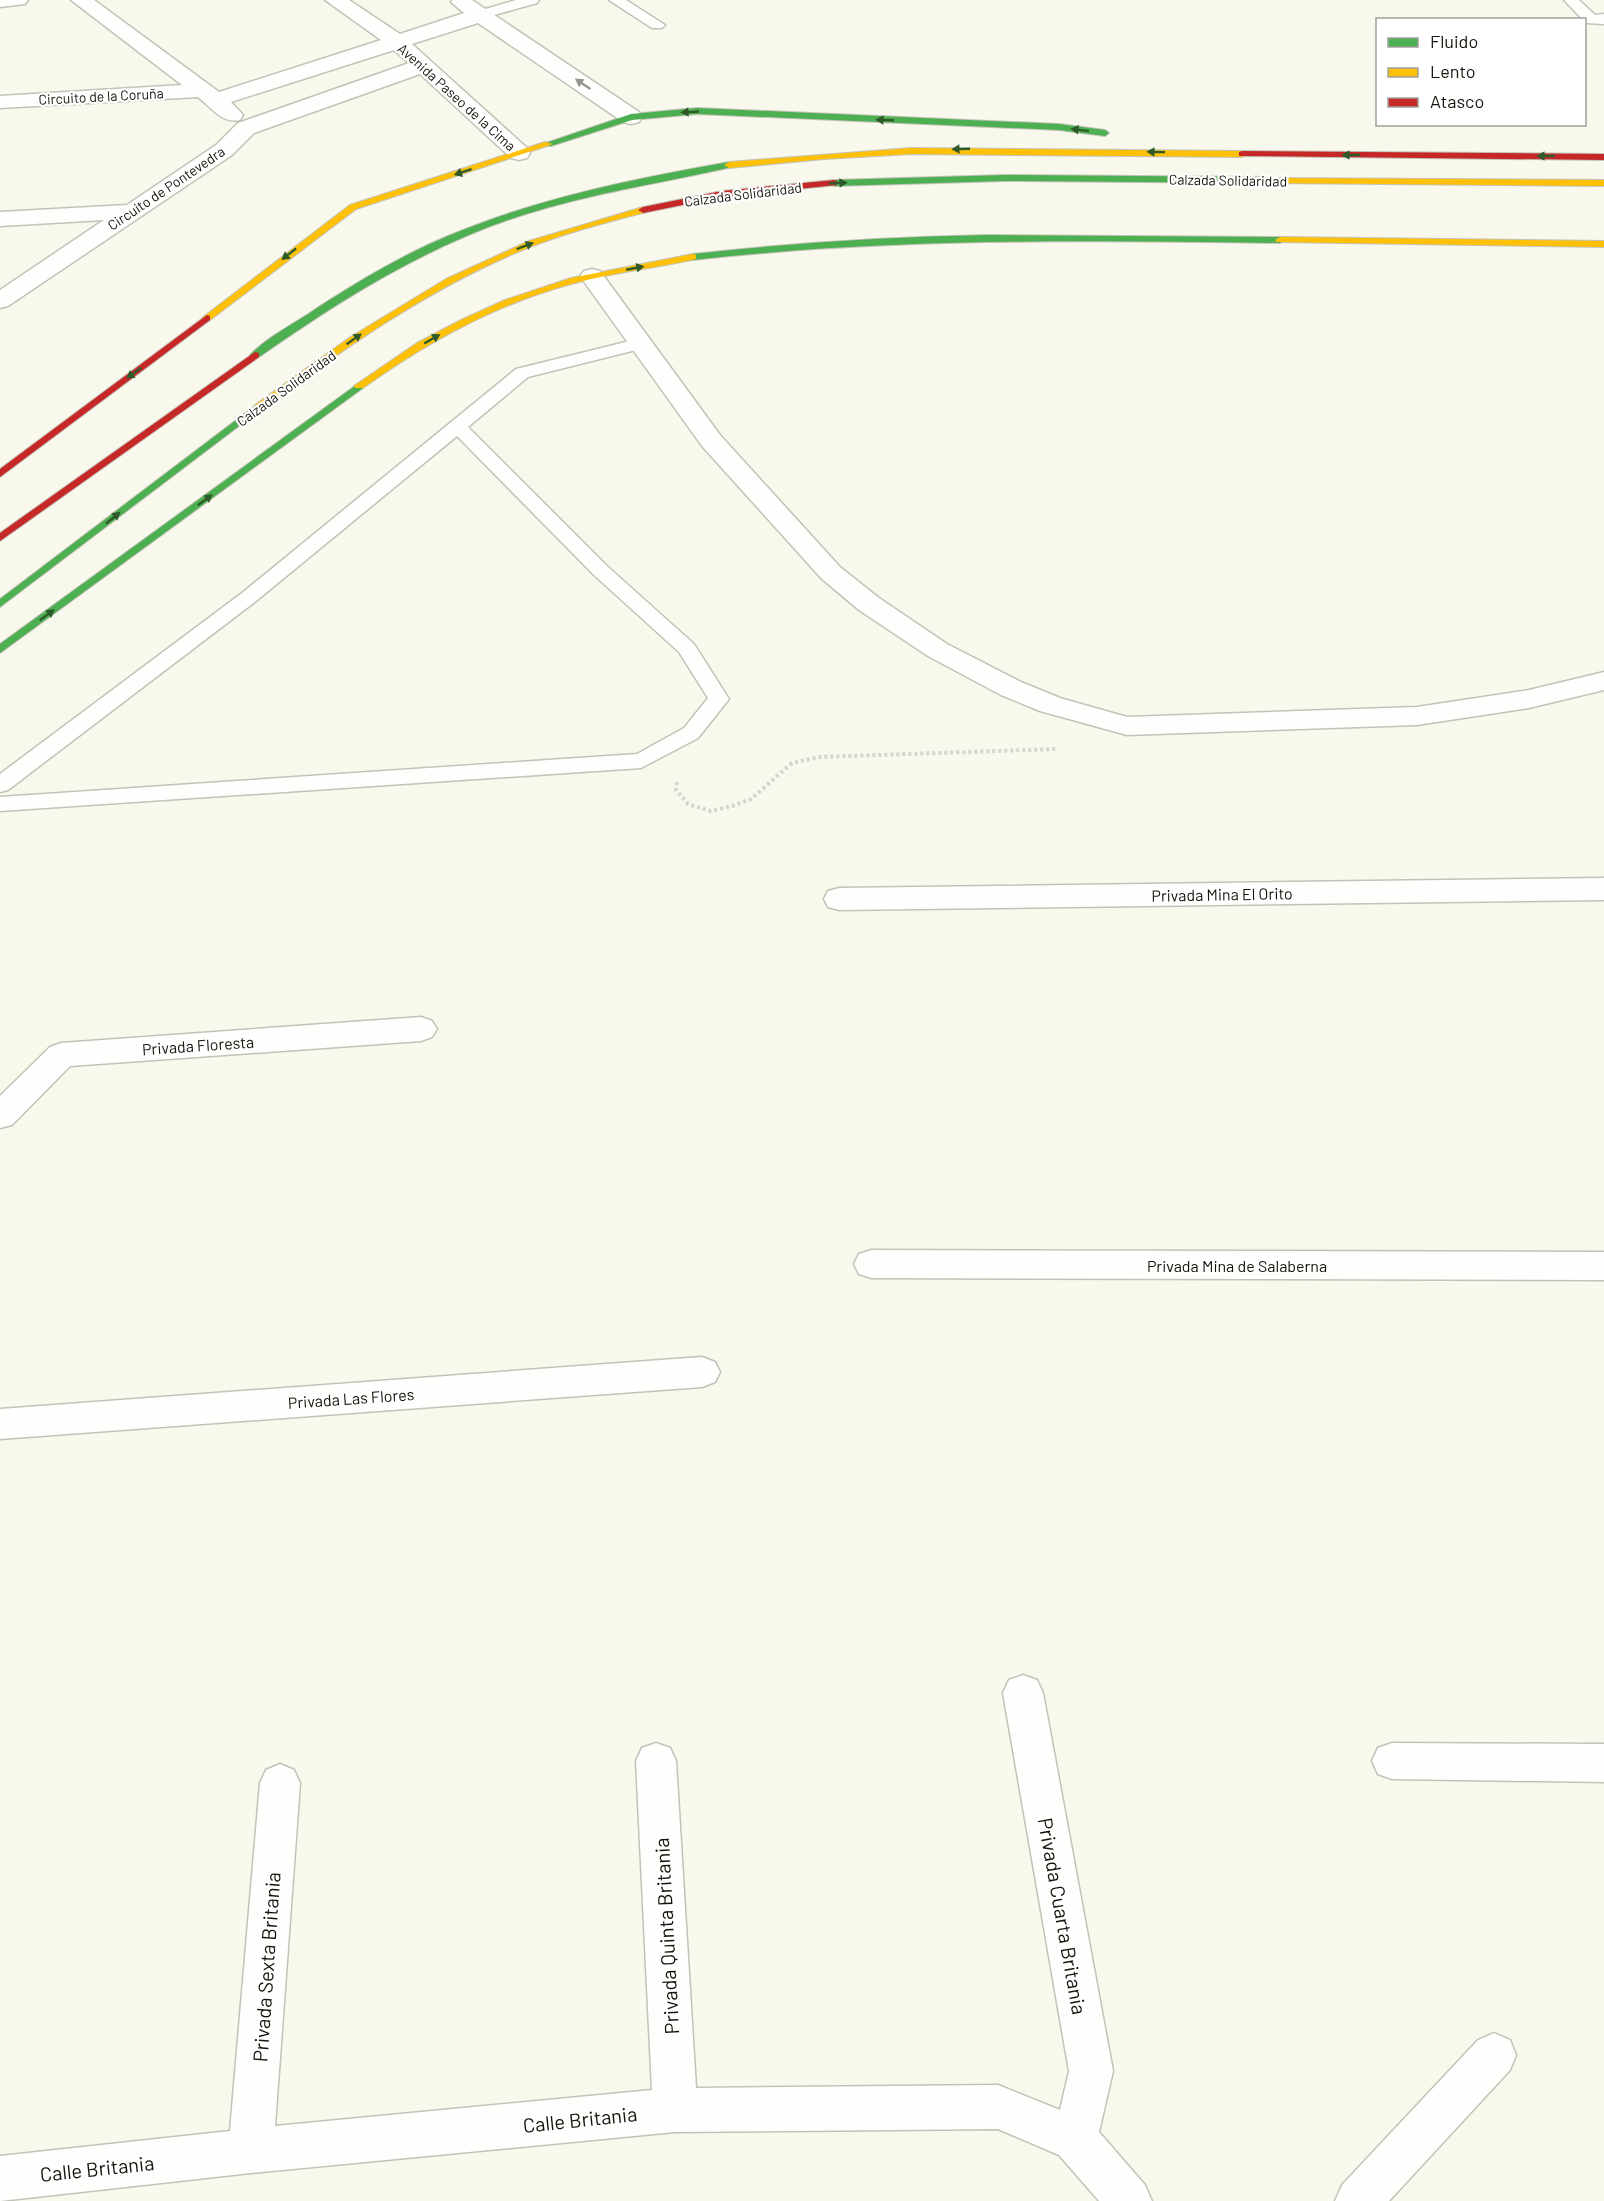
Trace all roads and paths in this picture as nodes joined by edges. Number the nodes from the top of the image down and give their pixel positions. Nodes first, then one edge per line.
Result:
1 (18, 0) edge
2 (81, 0) edge
3 (335, 0) edge
4 (458, 0) edge
5 (532, 0) edge
6 (616, 0) edge
7 (1571, 0) edge
8 (0, 1) edge
9 (480, 15) junction
10 (1604, 19) edge
11 (657, 25) dead end
12 (398, 42) junction
13 (425, 65) junction
14 (209, 95) junction
15 (0, 102) edge
16 (631, 117) junction
17 (246, 128) junction
18 (1118, 135) dead end
19 (1154, 139) dead end
20 (519, 153) junction
21 (1284, 155) junction
22 (1604, 157) edge
23 (1604, 183) edge
24 (132, 212) junction
25 (0, 219) edge
26 (1604, 244) edge
27 (592, 276) junction
28 (0, 301) edge
29 (639, 344) junction
30 (457, 426) junction
31 (0, 474) edge
32 (0, 538) edge
33 (85, 542) junction
34 (49, 585) dead end
35 (0, 604) edge
36 (28, 612) dead end
37 (0, 648) edge
38 (1604, 681) edge
39 (1090, 718) junction
40 (678, 777) dead end
41 (0, 785) edge
42 (0, 804) edge
43 (1604, 889) edge
44 (839, 900) dead end
45 (421, 1029) dead end
46 (0, 1116) edge
47 (871, 1264) dead end
48 (1604, 1266) edge
49 (702, 1372) dead end
50 (0, 1424) edge
51 (1023, 1693) dead end
52 (656, 1761) dead end
53 (1392, 1761) dead end
54 (1604, 1762) edge
55 (280, 1783) dead end
56 (1494, 2055) dead end
57 (675, 2110) junction
58 (1075, 2139) junction
59 (251, 2151) junction
60 (0, 2179) edge
61 (1129, 2201) edge
62 (1358, 2201) edge

1 - 8 street
2 - 14 street
3 - 12 street, Avenida Paseo de la Cima
4 - 9 street
5 - 9 lane
6 - 11 lane
7 - 10 lane
9 - 12 street, Circuito de la Coruña
16 -> 9 street
12 - 13 street, Avenida Paseo de la Cima
12 - 14 street, Circuito de la Coruña
13 - 17 street
13 - 20 street, Avenida Paseo de la Cima
14 - 15 street, Circuito de la Coruña
14 - 17 street
18 -> 16 main road
16 - 20 main road
17 - 24 street, Circuito de Pontevedra
19 - 21 main road
20 -> 31 main road
22 -> 21 main road, Calzada Solidaridad
21 -> 32 main road, Calzada Solidaridad
33 -> 23 main road, Calzada Solidaridad
24 - 25 street
24 - 28 street, Circuito de Pontevedra
27 -> 26 main road
27 - 29 street
37 -> 27 main road
29 - 30 lane
29 - 39 street
30 - 41 lane
30 - 42 lane
33 - 34 main road
33 - 35 main road, Calzada Solidaridad
36 - 37 main road
38 - 39 street
39 - 40 path
43 - 44 street, Privada Mina El Orito
45 - 46 street, Privada Floresta
47 - 48 street, Privada Mina de Salaberna
49 - 50 street, Privada Las Flores
51 - 58 street, Privada Cuarta Britania
52 - 57 street, Privada Quinta Britania
53 - 54 street
55 - 59 street, Privada Sexta Britania
56 - 62 street
57 - 58 street, Calle Britania
57 - 59 street, Calle Britania
58 - 61 street, Calle Britania
59 - 60 street, Calle Britania

